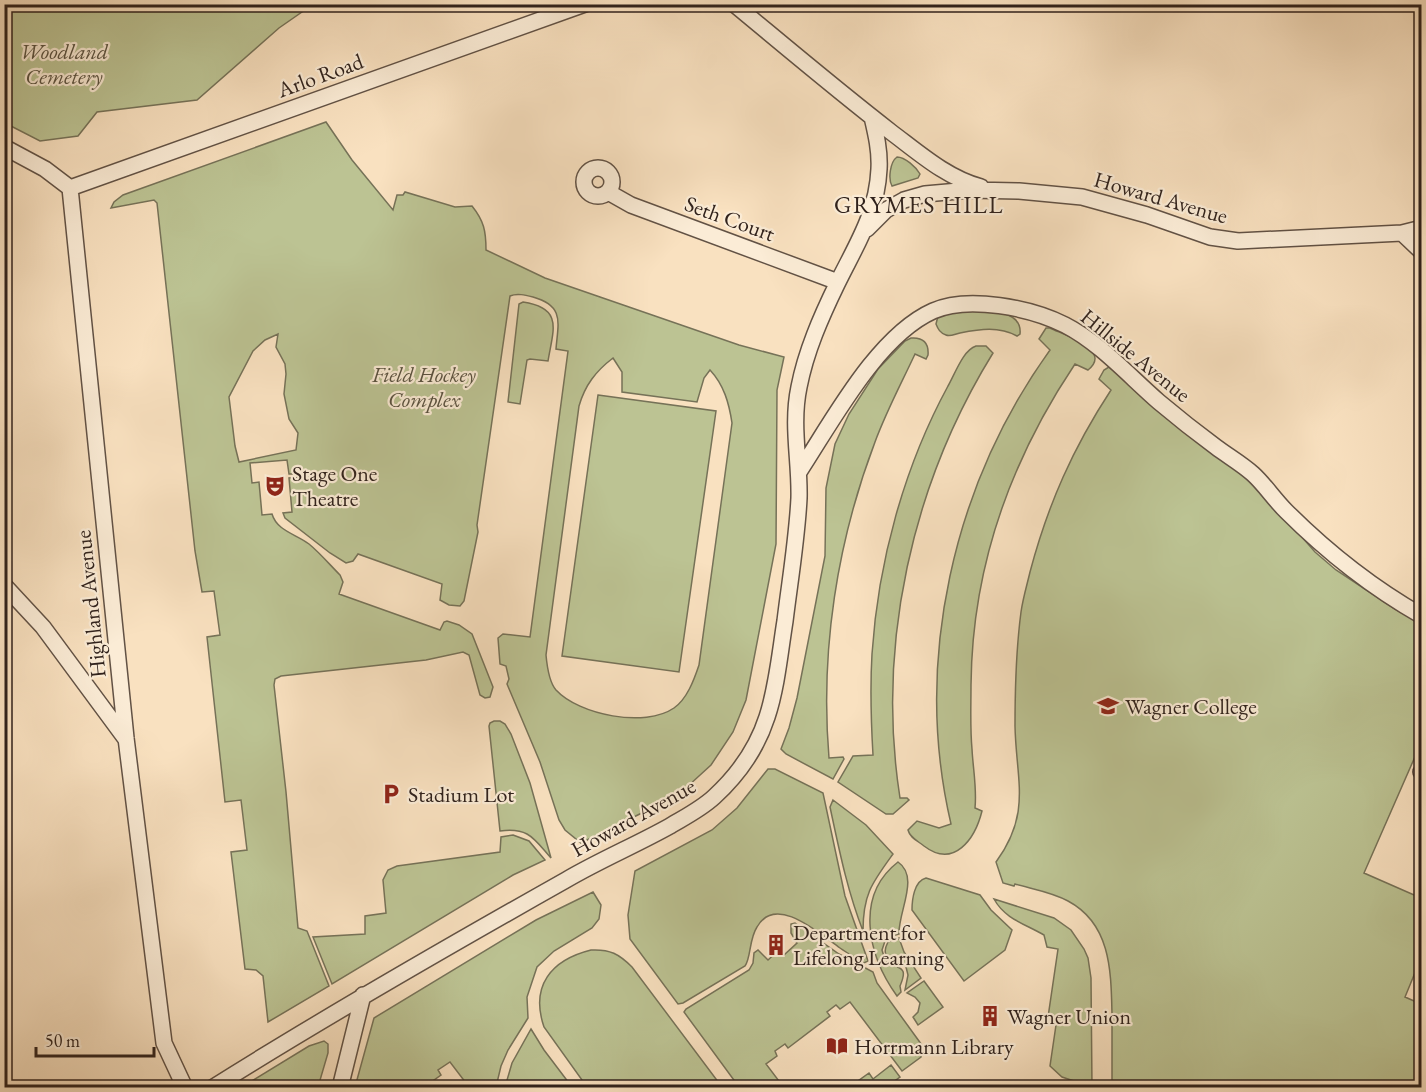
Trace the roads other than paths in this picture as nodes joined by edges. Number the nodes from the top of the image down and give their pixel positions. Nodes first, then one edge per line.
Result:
1 (585, 4) edge
2 (734, 4) edge
3 (872, 117) junction
4 (4, 147) edge
5 (70, 188) junction
6 (996, 190) junction
7 (608, 192) dead end
8 (1422, 228) edge
9 (865, 231) junction
10 (1402, 233) junction
11 (1422, 252) edge
12 (838, 282) junction
13 (799, 472) junction
14 (4, 585) edge
15 (1422, 616) edge
16 (126, 738) junction
17 (363, 995) junction
18 (185, 1088) edge
19 (212, 1088) edge
20 (340, 1088) edge

1 - 5 street, Arlo Road
2 - 3 street
3 - 6 street, Howard Avenue
3 - 9 street, Howard Avenue
4 - 5 street
5 - 16 street, Highland Avenue
6 - 9 street, Howard Avenue
6 - 10 street, Howard Avenue
7 - 12 street, Seth Court
8 - 10 street, Howard Avenue
9 - 12 street, Howard Avenue
10 - 11 street
12 - 13 street, Howard Avenue
13 - 15 street, Hillside Avenue
13 - 17 street, Howard Avenue
14 - 16 street
16 - 18 street, Highland Avenue
17 - 19 street, Howard Avenue
17 - 20 street

